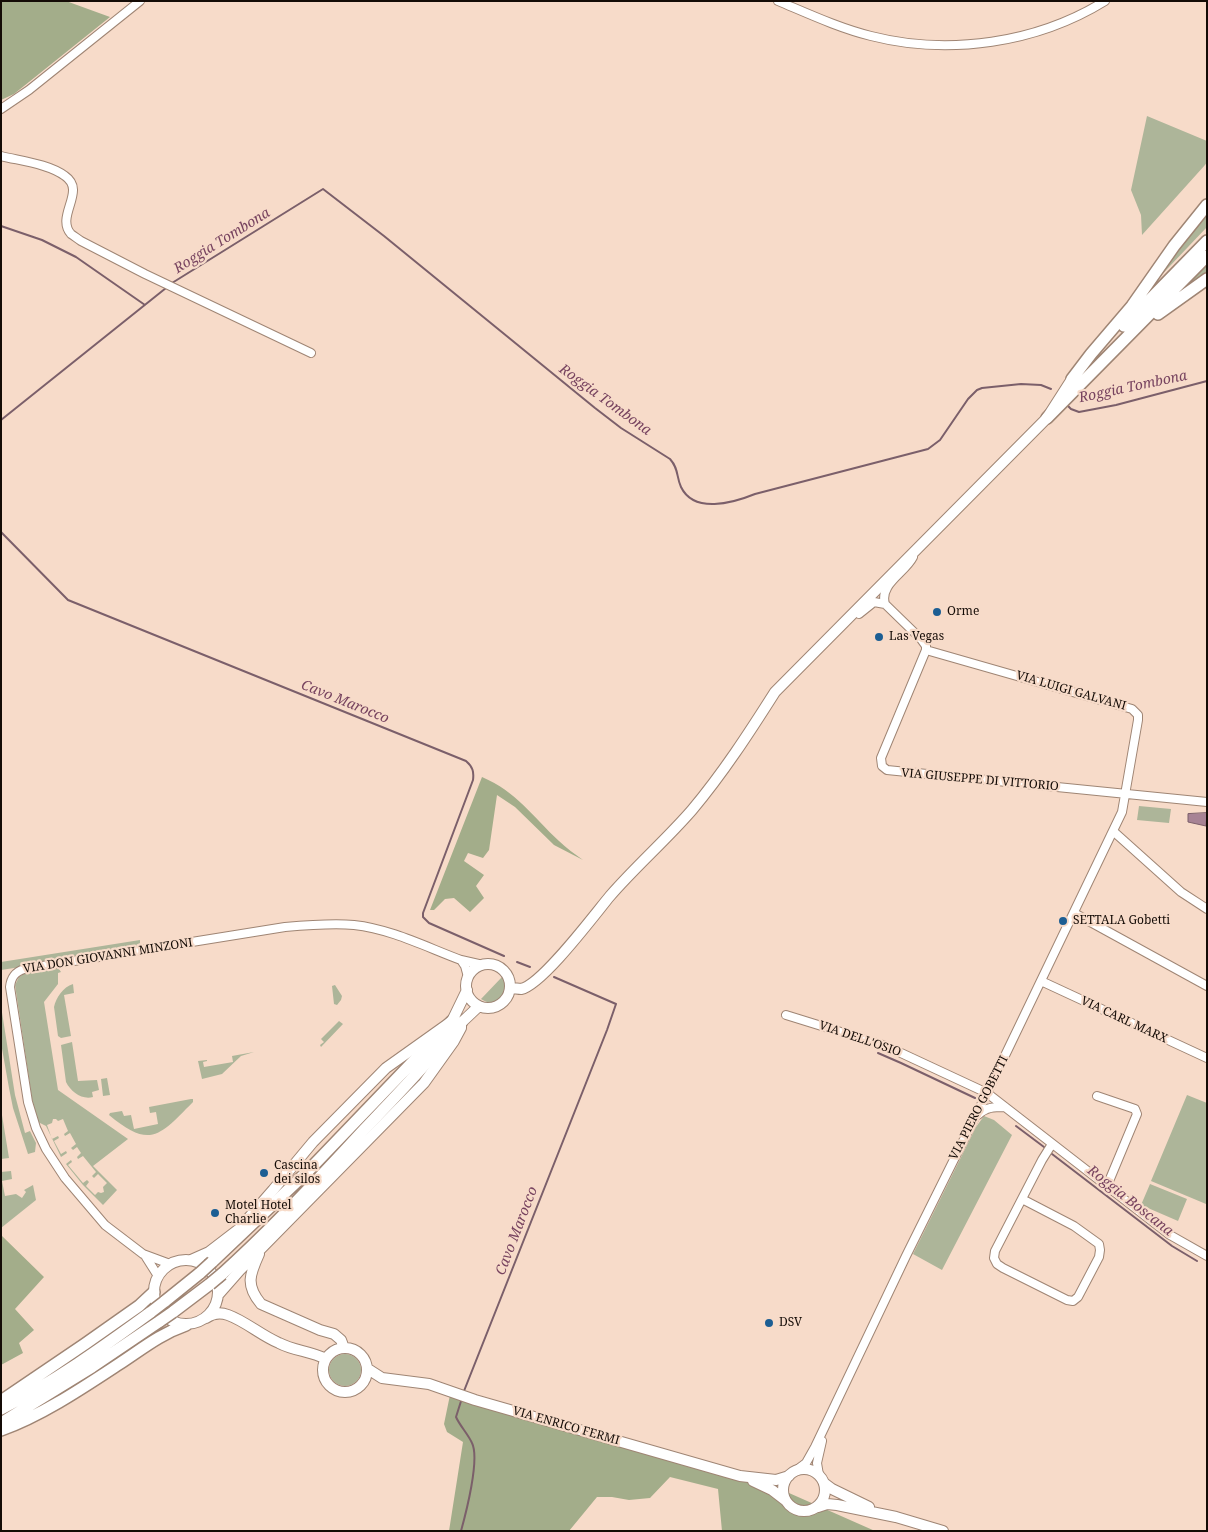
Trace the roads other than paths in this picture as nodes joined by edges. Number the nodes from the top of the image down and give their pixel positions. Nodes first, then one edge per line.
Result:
1 (140, 1) edge
2 (778, 1) edge
3 (1105, 1) edge
4 (1, 109) edge
5 (1, 156) edge
6 (1207, 205) edge
7 (1207, 241) edge
8 (1207, 256) edge
9 (1207, 279) edge
10 (311, 353) dead end
11 (1072, 379) junction
12 (1065, 400) junction
13 (1047, 418) junction
14 (915, 552) junction
15 (885, 604) junction
16 (842, 625) junction
17 (926, 650) junction
18 (1126, 794) junction
19 (1207, 802) edge
20 (1113, 831) junction
21 (1207, 909) edge
22 (1074, 913) junction
23 (460, 960) junction
24 (483, 965) junction
25 (468, 978) junction
26 (1041, 982) junction
27 (1207, 986) edge
28 (510, 988) junction
29 (467, 990) junction
30 (479, 1006) junction
31 (786, 1015) dead end
32 (457, 1022) junction
33 (1207, 1058) edge
34 (987, 1093) junction
35 (1097, 1096) dead end
36 (1005, 1107) junction
37 (972, 1122) junction
38 (1052, 1144) junction
39 (1107, 1186) junction
40 (1022, 1199) junction
41 (263, 1247) junction
42 (143, 1254) junction
43 (1207, 1256) edge
44 (191, 1260) junction
45 (170, 1264) junction
46 (158, 1276) junction
47 (154, 1292) junction
48 (218, 1297) junction
49 (233, 1317) junction
50 (205, 1318) junction
51 (186, 1325) junction
52 (344, 1348) junction
53 (326, 1359) junction
54 (368, 1369) junction
55 (391, 1380) junction
56 (359, 1388) junction
57 (1, 1401) edge
58 (1, 1409) edge
59 (827, 1422) junction
60 (1, 1423) edge
61 (1, 1430) edge
62 (792, 1474) junction
63 (740, 1476) junction
64 (821, 1479) junction
65 (786, 1501) junction
66 (818, 1506) junction
67 (896, 1517) junction
68 (943, 1531) edge

1 - 4 street
2 - 3 street
5 - 10 street
6 - 11 highway
7 - 11 highway
8 - 12 highway
9 - 12 highway
11 - 13 main road
12 - 13 highway
13 - 14 main road
14 - 15 street
14 - 16 main road
15 - 16 street
15 - 17 street
16 - 28 main road
17 - 18 street, VIA LUIGI GALVANI
17 - 18 street, VIA GIUSEPPE DI VITTORIO
18 - 19 street, VIA GIUSEPPE DI VITTORIO
18 - 20 street, VIA PIERO GOBETTI
20 - 21 street
20 - 22 street, VIA PIERO GOBETTI
22 - 26 street, VIA PIERO GOBETTI
22 - 27 street
23 - 24 street, VIA DON GIOVANNI MINZONI
23 - 25 street
23 - 42 street, VIA DON GIOVANNI MINZONI
24 - 25 main road
24 - 28 main road
25 - 29 main road
26 - 33 street, VIA CARL MARX
26 - 34 street, VIA PIERO GOBETTI
28 - 30 main road
29 - 30 main road
29 - 32 main road
30 - 32 main road
31 - 34 street, VIA DELL'OSIO
32 - 41 main road
32 - 44 main road
32 - 58 highway, bridge
32 - 60 highway, bridge
34 - 36 street, VIA DELL'OSIO
34 - 37 street, VIA PIERO GOBETTI
35 - 39 street
36 - 37 street
36 - 38 street, VIA DELL'OSIO
37 - 59 street, VIA PIERO GOBETTI
38 - 39 street, VIA DELL'OSIO
38 - 40 street
39 - 43 street, VIA DELL'OSIO
40 - 40 street
41 - 48 main road
41 - 52 main road
42 - 45 street, VIA DON GIOVANNI MINZONI
42 - 46 street, VIA DON GIOVANNI MINZONI
44 - 45 main road
44 - 48 main road
45 - 46 main road
46 - 47 main road
47 - 51 main road
47 - 57 highway
48 - 49 main road
48 - 50 main road
49 - 50 main road
49 - 53 main road
50 - 51 main road
51 - 61 highway
52 - 53 main road
52 - 54 main road
53 - 56 main road
54 - 55 main road, VIA ENRICO FERMI
54 - 56 main road
55 - 56 main road, VIA ENRICO FERMI
55 - 63 main road, VIA ENRICO FERMI
59 - 62 street
59 - 64 street
62 - 63 main road
62 - 64 main road
62 - 65 main road
63 - 65 main road
64 - 66 main road
64 - 67 main road
65 - 66 main road
66 - 67 main road
67 - 68 main road

